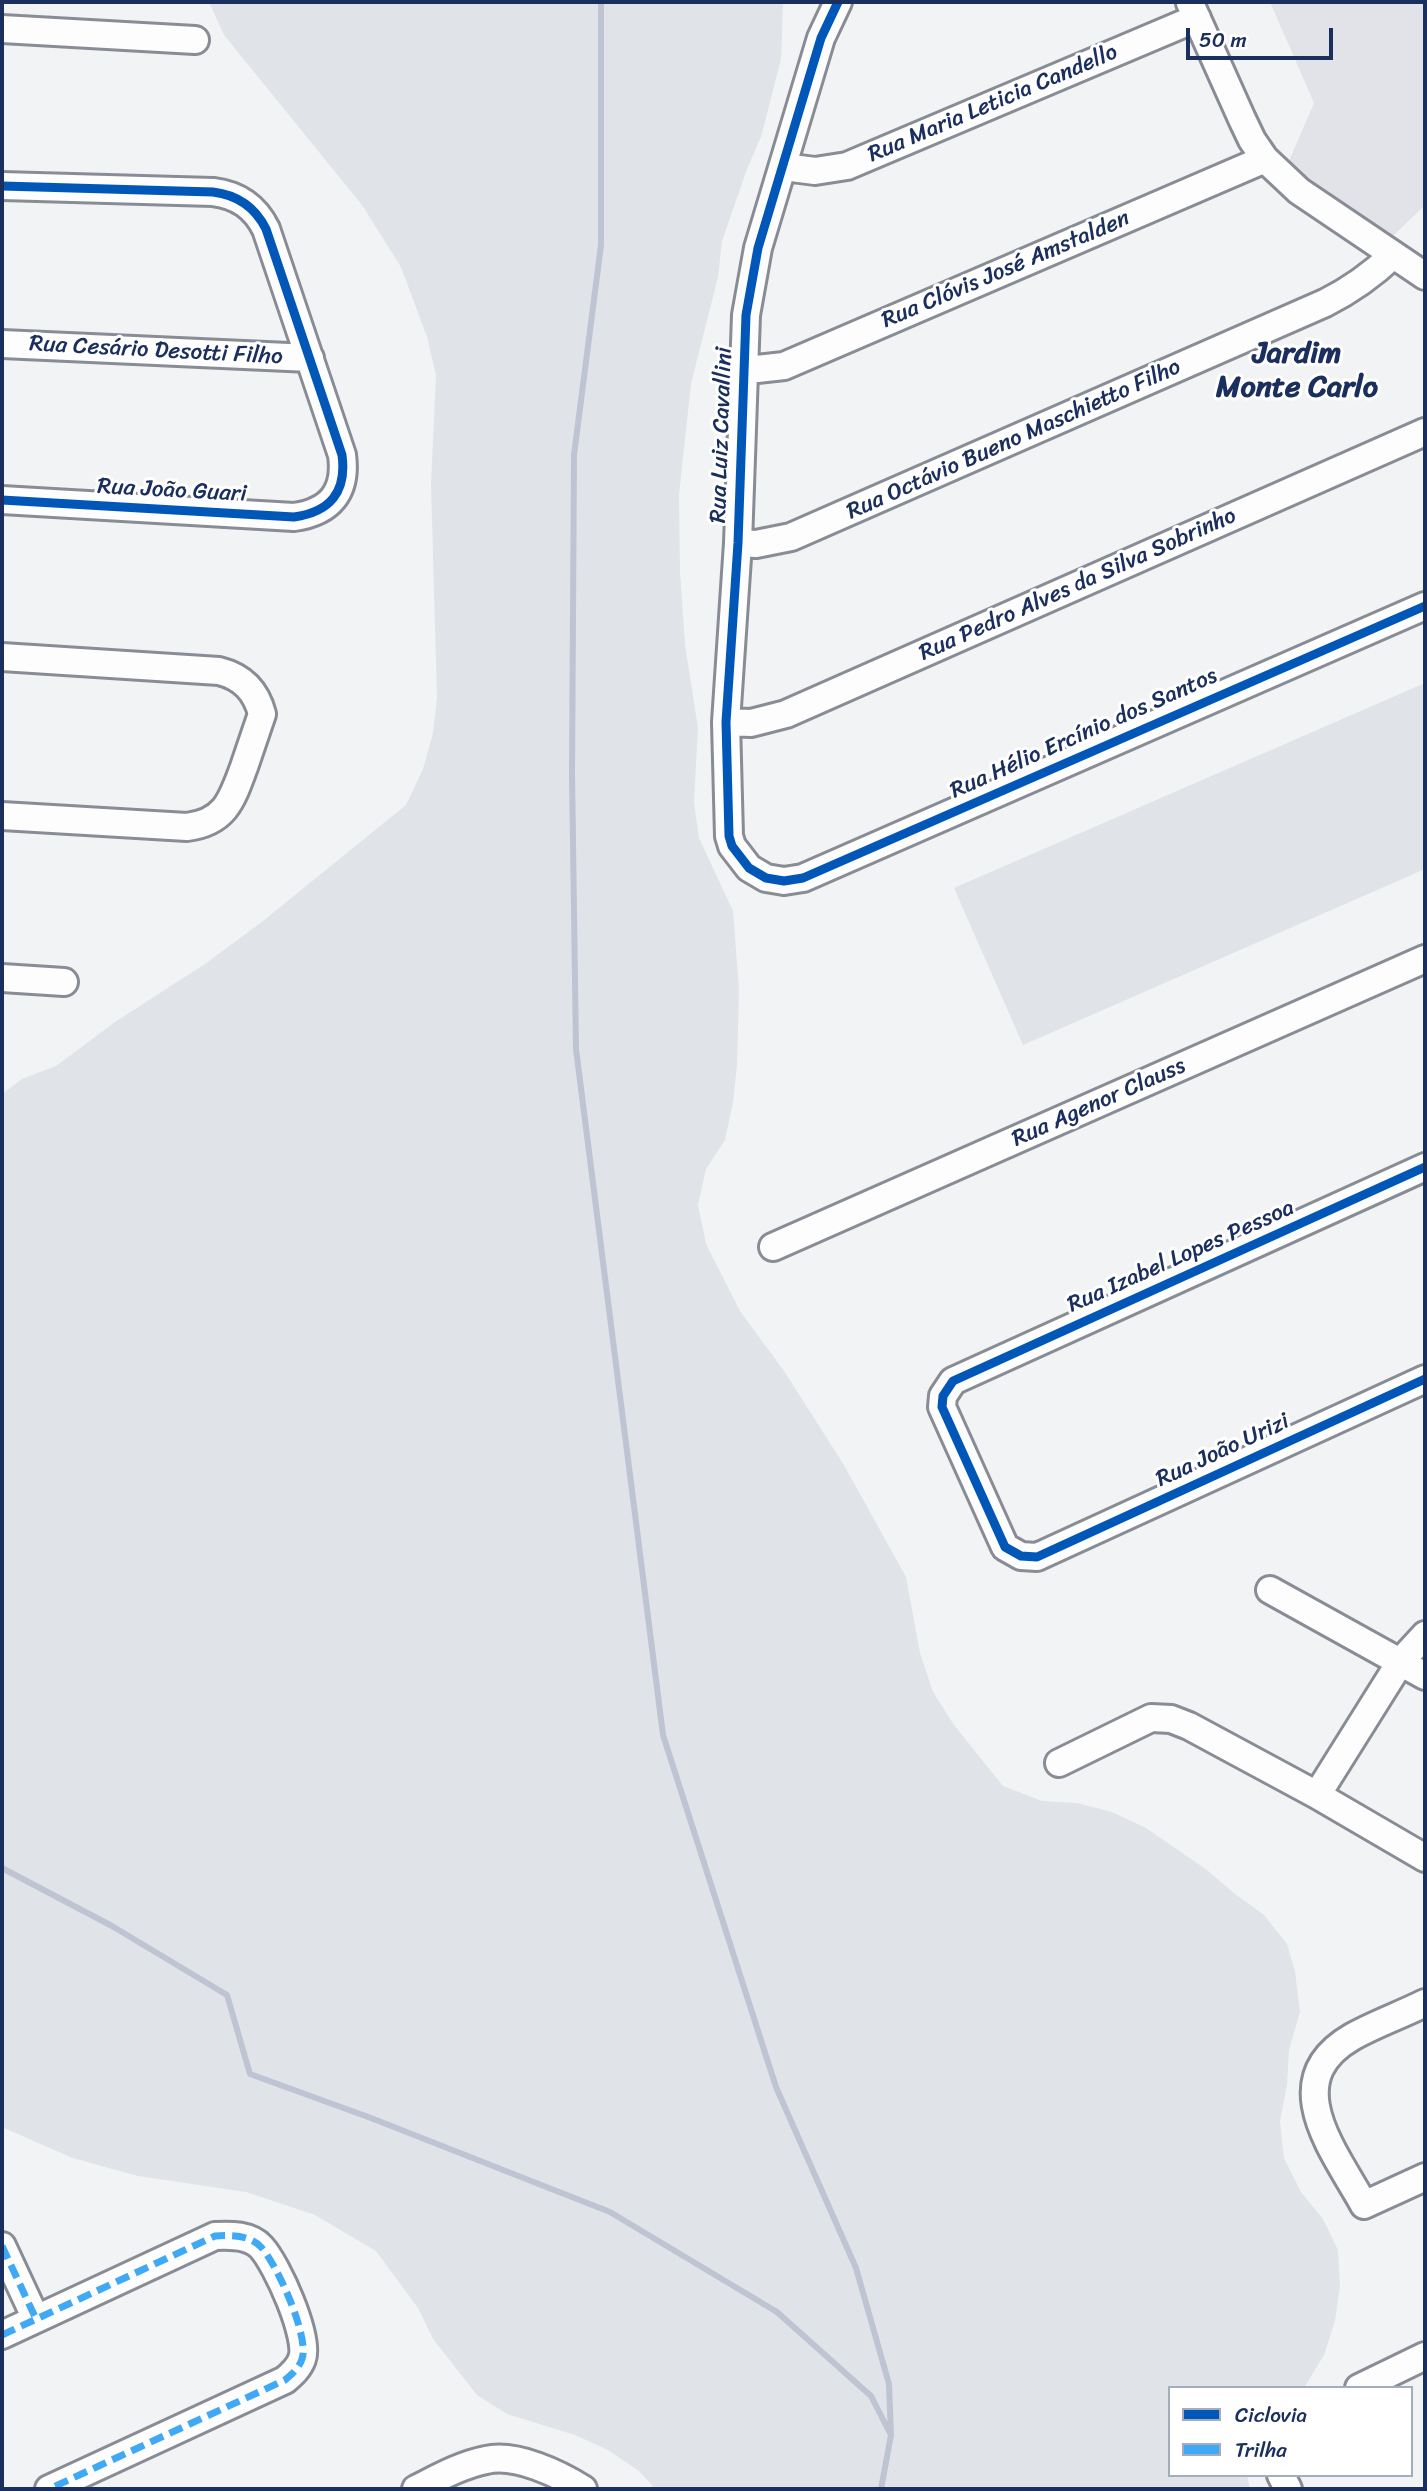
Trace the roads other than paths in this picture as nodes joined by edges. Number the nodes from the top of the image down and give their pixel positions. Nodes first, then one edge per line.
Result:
1 (838, 2) edge
2 (1194, 10) edge
3 (2, 29) edge
4 (195, 40) dead end
5 (1265, 159) junction
6 (784, 167) junction
7 (2, 186) edge
8 (1413, 261) edge
9 (2, 344) edge
10 (310, 358) junction
11 (743, 368) junction
12 (1425, 432) edge
13 (2, 500) edge
14 (738, 543) junction
15 (1425, 606) edge
16 (2, 657) edge
17 (726, 722) junction
18 (2, 816) edge
19 (757, 874) joint
20 (1425, 959) edge
21 (2, 978) edge
22 (64, 982) dead end
23 (1425, 1167) edge
24 (773, 1247) dead end
25 (1425, 1379) edge
26 (1037, 1557) joint
27 (1270, 1590) dead end
28 (1425, 1635) edge
29 (1401, 1661) junction
30 (1425, 1676) edge
31 (1059, 1763) dead end
32 (1317, 1796) junction
33 (1425, 1858) edge
34 (1425, 2003) edge
35 (1425, 2177) edge
36 (2, 2246) edge
37 (36, 2319) junction
38 (2, 2335) edge
39 (1425, 2356) edge
40 (1363, 2386) edge
41 (49, 2489) edge
42 (416, 2489) edge
43 (583, 2489) edge

1 - 6 street, Rua Luiz Cavallini
2 - 5 street
2 - 6 street, Rua Maria Leticia Candello
3 - 4 street
5 - 8 street
5 - 11 street, Rua Clóvis José Amstalden
6 - 11 street, Rua Luiz Cavallini
7 - 10 street
8 - 14 street, Rua Octávio Bueno Maschietto Filho
9 - 10 street, Rua Cesário Desotti Filho
10 - 13 street, Rua João Guari
11 - 14 street, Rua Luiz Cavallini
12 - 17 street, Rua Pedro Alves da Silva Sobrinho
14 - 17 street, Rua Luiz Cavallini
15 - 19 street, Rua Hélio Ercínio dos Santos
16 - 18 street
17 - 19 street, Rua Luiz Cavallini
20 - 24 street, Rua Agenor Clauss
21 - 22 street
23 - 26 street, Rua Izabel Lopes Pessoa
25 - 26 street, Rua João Urizi
27 - 29 street
28 - 29 street
29 - 30 street
29 - 32 street
31 - 32 street
32 - 33 street
34 - 35 street
36 - 37 street
37 - 38 street
37 - 41 street
39 - 40 street
42 - 43 street

